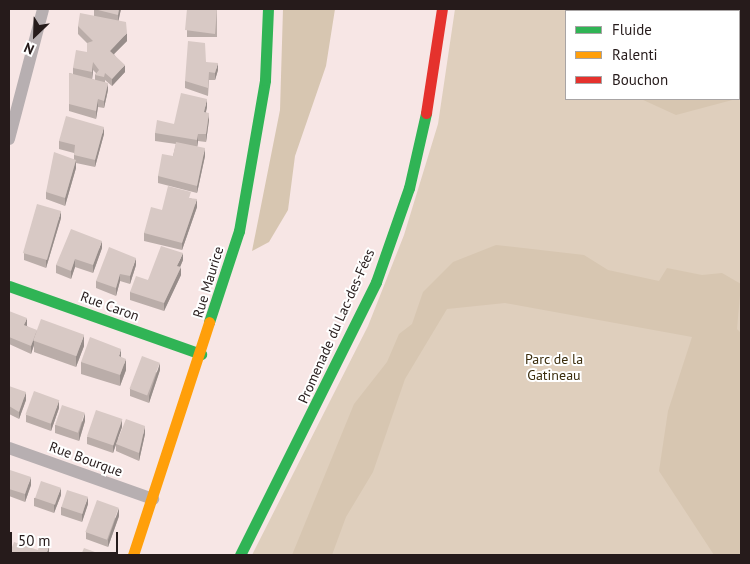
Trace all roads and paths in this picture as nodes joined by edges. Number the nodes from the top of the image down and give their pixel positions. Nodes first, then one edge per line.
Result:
1 (43, 9) edge
2 (268, 9) edge
3 (442, 9) edge
4 (9, 139) edge
5 (9, 286) edge
6 (201, 354) junction
7 (9, 448) edge
8 (154, 499) junction
9 (133, 555) edge
10 (240, 555) edge

1 - 4 street
2 - 6 street, Rue Maurice
3 - 10 street, Promenade du Lac-des-Fées
5 - 6 street, Rue Caron
6 - 8 street, Rue Maurice
7 - 8 street, Rue Bourque
8 - 9 street, Rue Maurice

